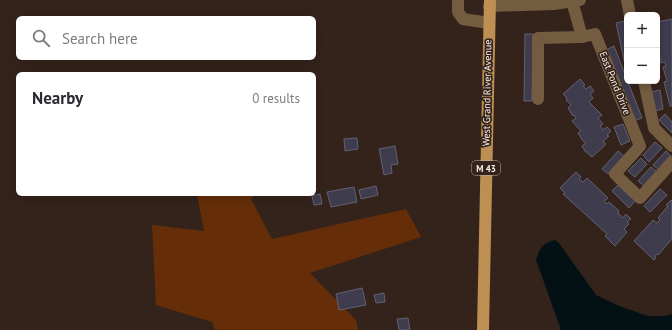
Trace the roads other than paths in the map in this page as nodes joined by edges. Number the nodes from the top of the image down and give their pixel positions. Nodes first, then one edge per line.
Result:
1 (458, 0) edge
2 (627, 0) edge
3 (575, 1) edge
4 (554, 2) edge
5 (489, 3) edge
6 (629, 12) edge
7 (489, 23) junction
8 (582, 36) junction
9 (645, 84) edge
10 (538, 99) dead end
11 (672, 146) edge
12 (672, 162) edge
13 (483, 330) edge

1 - 7 street
2 - 6 street
3 - 4 street
3 - 8 street
4 - 5 street
5 - 7 main road, West Grand River Avenue / M 43
7 - 13 main road, West Grand River Avenue / M 43
8 - 10 street, East Pond Drive
8 - 12 street, East Pond Drive
9 - 11 street

